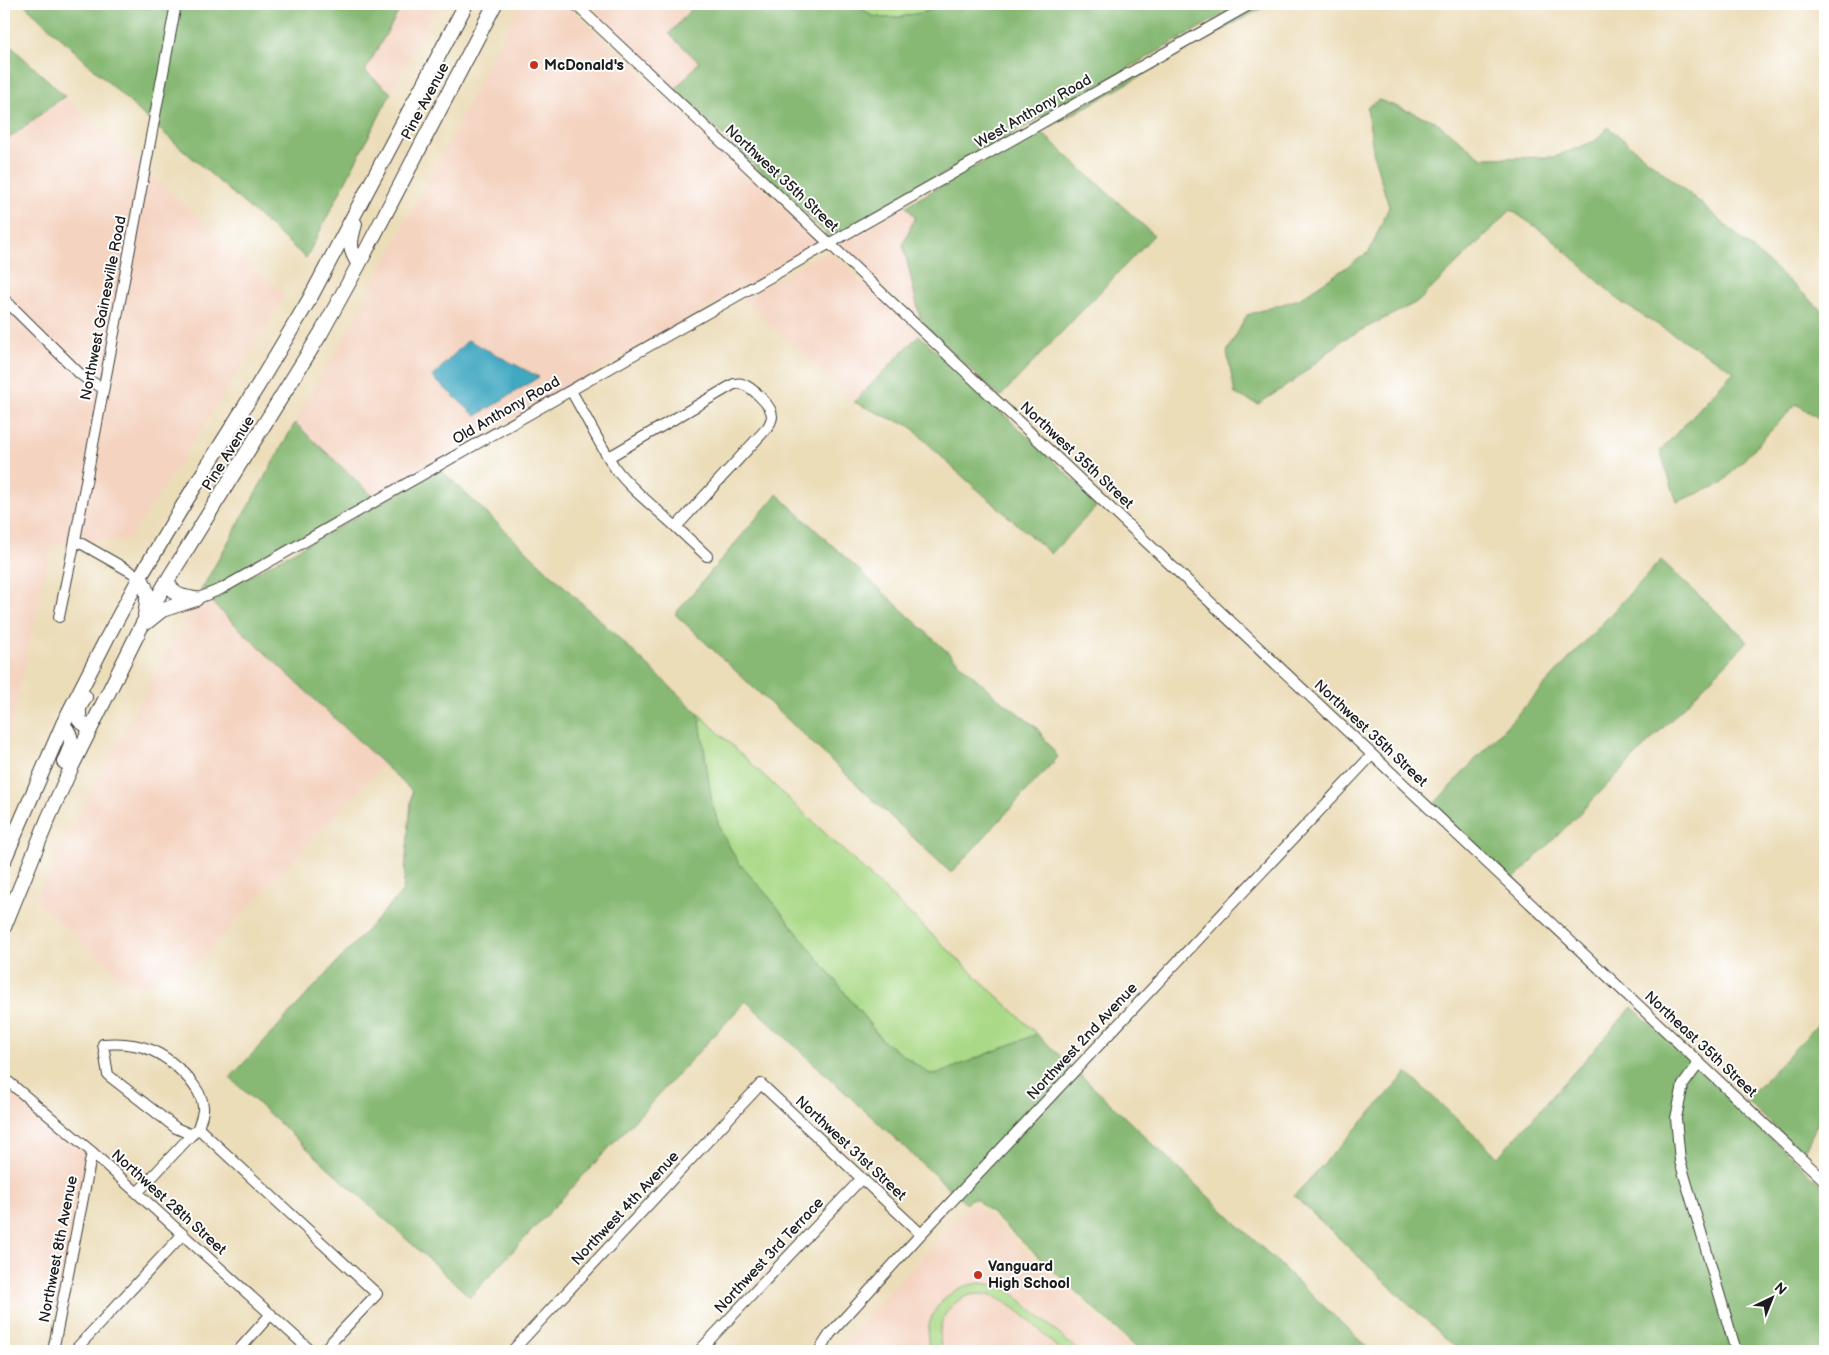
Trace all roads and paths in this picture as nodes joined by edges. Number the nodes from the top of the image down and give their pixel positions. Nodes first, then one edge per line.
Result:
1 (176, 4) edge
2 (466, 4) edge
3 (494, 4) edge
4 (575, 4) edge
5 (1251, 4) edge
6 (361, 204) junction
7 (830, 244) junction
8 (359, 264) junction
9 (4, 299) edge
10 (103, 388) junction
11 (571, 391) junction
12 (609, 457) junction
13 (676, 527) junction
14 (75, 540) junction
15 (707, 556) dead end
16 (140, 577) junction
17 (167, 582) junction
18 (196, 599) junction
19 (59, 617) dead end
20 (142, 626) junction
21 (107, 638) junction
22 (64, 724) junction
23 (90, 728) junction
24 (1372, 754) junction
25 (4, 860) edge
26 (30, 863) junction
27 (4, 927) edge
28 (1557, 929) joint
29 (1698, 1062) junction
30 (4, 1078) edge
31 (761, 1084) joint
32 (195, 1132) junction
33 (92, 1152) junction
34 (862, 1179) junction
35 (1825, 1181) edge
36 (138, 1192) junction
37 (183, 1234) junction
38 (921, 1234) junction
39 (271, 1314) junction
40 (54, 1351) edge
41 (74, 1351) edge
42 (238, 1351) edge
43 (311, 1351) edge
44 (323, 1351) edge
45 (512, 1351) edge
46 (699, 1351) edge
47 (819, 1351) edge
48 (1736, 1351) edge

1 - 10 street, Northwest Gainesville Road
2 - 6 highway, Pine Avenue
3 - 8 highway, Pine Avenue
4 - 7 street, Northwest 35th Street
5 - 7 street, West Anthony Road
6 - 8 highway
6 - 16 highway, Pine Avenue
7 - 11 street, Old Anthony Road
7 - 24 street, Northwest 35th Street
8 - 17 highway, Pine Avenue
9 - 10 street
10 - 14 street, Northwest Gainesville Road
11 - 12 street
11 - 18 street, Old Anthony Road
12 - 13 street
12 - 13 street
13 - 15 street
14 - 16 street
14 - 19 street, Northwest Gainesville Road
16 - 20 highway
16 - 21 highway, Pine Avenue
17 - 18 highway
17 - 20 highway, Pine Avenue
18 - 20 highway
20 - 23 highway, Pine Avenue
21 - 22 highway, Pine Avenue
21 - 23 highway
22 - 25 highway, Pine Avenue
22 - 26 highway
23 - 26 highway, Pine Avenue
24 - 28 street, Northwest 35th Street
24 - 38 street, Northwest 2nd Avenue
26 - 27 highway, Pine Avenue
28 - 29 street, Northeast 35th Street
29 - 35 street, Northeast 35th Street
29 - 48 street
30 - 33 street, Northwest 28th Street
31 - 34 street, Northwest 31st Street
31 - 45 street, Northwest 4th Avenue
32 - 32 street
32 - 36 street
32 - 44 street
33 - 36 street, Northwest 28th Street
33 - 40 street, Northwest 8th Avenue
34 - 38 street, Northwest 31st Street
34 - 46 street, Northwest 3rd Terrace
36 - 37 street, Northwest 28th Street
37 - 39 street, Northwest 28th Street
37 - 41 street
38 - 47 street, Northwest 2nd Avenue
39 - 42 street
39 - 43 street, Northwest 28th Street

